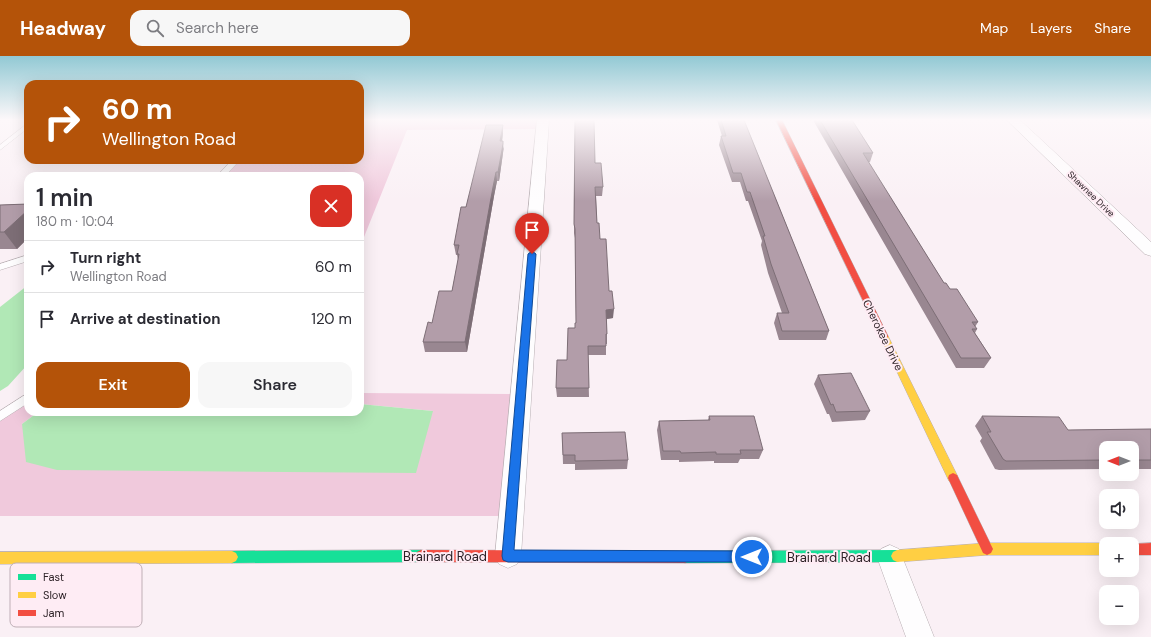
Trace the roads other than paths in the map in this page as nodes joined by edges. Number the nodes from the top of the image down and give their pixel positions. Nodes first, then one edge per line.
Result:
1 (541, 147) edge
2 (792, 147) edge
3 (1042, 147) edge
4 (232, 164) edge
5 (225, 172) edge
6 (1151, 251) edge
7 (24, 259) edge
8 (2, 265) edge
9 (24, 400) edge
10 (0, 417) edge
11 (987, 549) junction
12 (1099, 549) edge
13 (1139, 549) edge
14 (1151, 549) edge
15 (508, 556) junction
16 (890, 557) junction
17 (0, 558) edge
18 (920, 637) edge

1 - 15 street
2 - 11 main road, Cherokee Drive
3 - 6 street, Shawnee Drive
4 - 5 lane
7 - 8 lane
9 - 10 lane
11 - 12 main road, Brainard Road
11 - 16 main road, Brainard Road
13 - 14 main road
15 - 16 main road, Brainard Road
15 - 17 main road, Brainard Road
16 - 18 street

